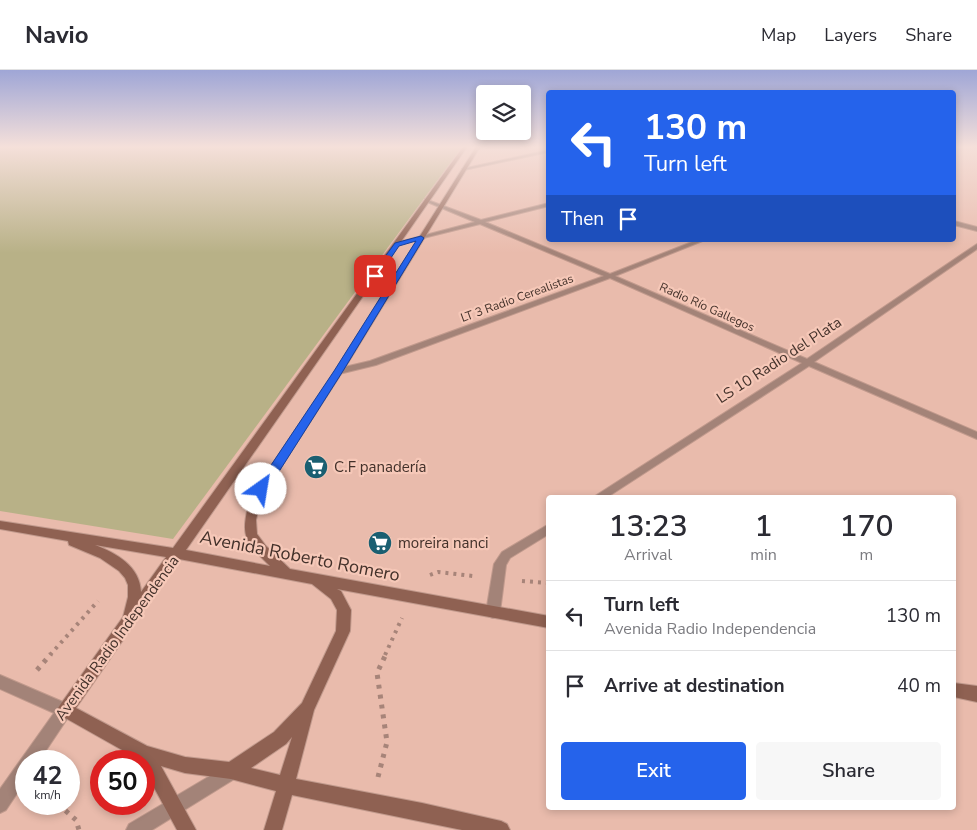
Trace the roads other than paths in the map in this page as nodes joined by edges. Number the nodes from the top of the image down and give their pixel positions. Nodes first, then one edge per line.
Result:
1 (440, 182) edge
2 (456, 182) edge
3 (427, 200) junction
4 (546, 205) edge
5 (442, 206) junction
6 (481, 222) junction
7 (956, 224) edge
8 (977, 229) edge
9 (421, 238) junction
10 (697, 242) edge
11 (397, 244) junction
12 (977, 246) edge
13 (610, 276) junction
14 (807, 363) junction
15 (338, 371) junction
16 (977, 436) edge
17 (602, 495) edge
18 (0, 524) edge
19 (546, 530) edge
20 (43, 532) junction
21 (178, 554) junction
22 (287, 573) junction
23 (314, 578) junction
24 (493, 612) junction
25 (546, 621) edge
26 (126, 625) junction
27 (0, 682) edge
28 (956, 690) edge
29 (977, 694) edge
30 (307, 708) junction
31 (65, 710) junction
32 (38, 750) edge
33 (138, 750) edge
34 (155, 756) edge
35 (231, 771) junction
36 (155, 772) edge
37 (15, 782) edge
38 (285, 785) junction
39 (0, 804) edge
40 (174, 806) junction
41 (135, 830) edge
42 (187, 830) edge
43 (273, 830) edge
44 (501, 830) edge

1 - 3 main road, Avenida Radio Independencia
2 - 5 main road
3 - 5 street, Radio Río Gallegos
3 - 11 main road, Avenida Radio Independencia
4 - 6 street
5 - 6 street, Radio Río Gallegos
5 - 9 main road
6 - 9 street
6 - 13 street, Radio Río Gallegos
7 - 8 street
9 - 11 street
9 - 15 main road
10 - 13 street, LT 3 Radio Cerealistas
11 - 21 main road, Avenida Radio Independencia
12 - 14 street, LS 10 Radio del Plata
13 - 14 street, Radio Río Gallegos
13 - 15 street, LT 3 Radio Cerealistas
14 - 16 street, Radio Río Gallegos
14 - 17 street, LS 10 Radio del Plata
15 - 22 main road
18 - 20 main road, Avenida Roberto Romero
19 - 24 street
20 - 21 main road, Avenida Roberto Romero
20 - 26 main road, Avenida Roberto Romero
21 - 22 main road, Avenida Roberto Romero
21 - 26 main road, Avenida Radio Independencia
22 - 23 main road, Avenida Roberto Romero
23 - 24 main road, Avenida Roberto Romero
23 - 30 main road
24 - 25 main road, Avenida Roberto Romero
26 - 31 main road, Avenida Radio Independencia
27 - 31 street
28 - 29 main road
30 - 35 main road
30 - 38 main road
31 - 32 street, Avenida Radio Independencia
31 - 33 main road
34 - 35 main road
35 - 38 main road
35 - 40 street
36 - 40 main road
37 - 39 street
38 - 43 main road
38 - 44 main road
40 - 41 street
40 - 42 main road

